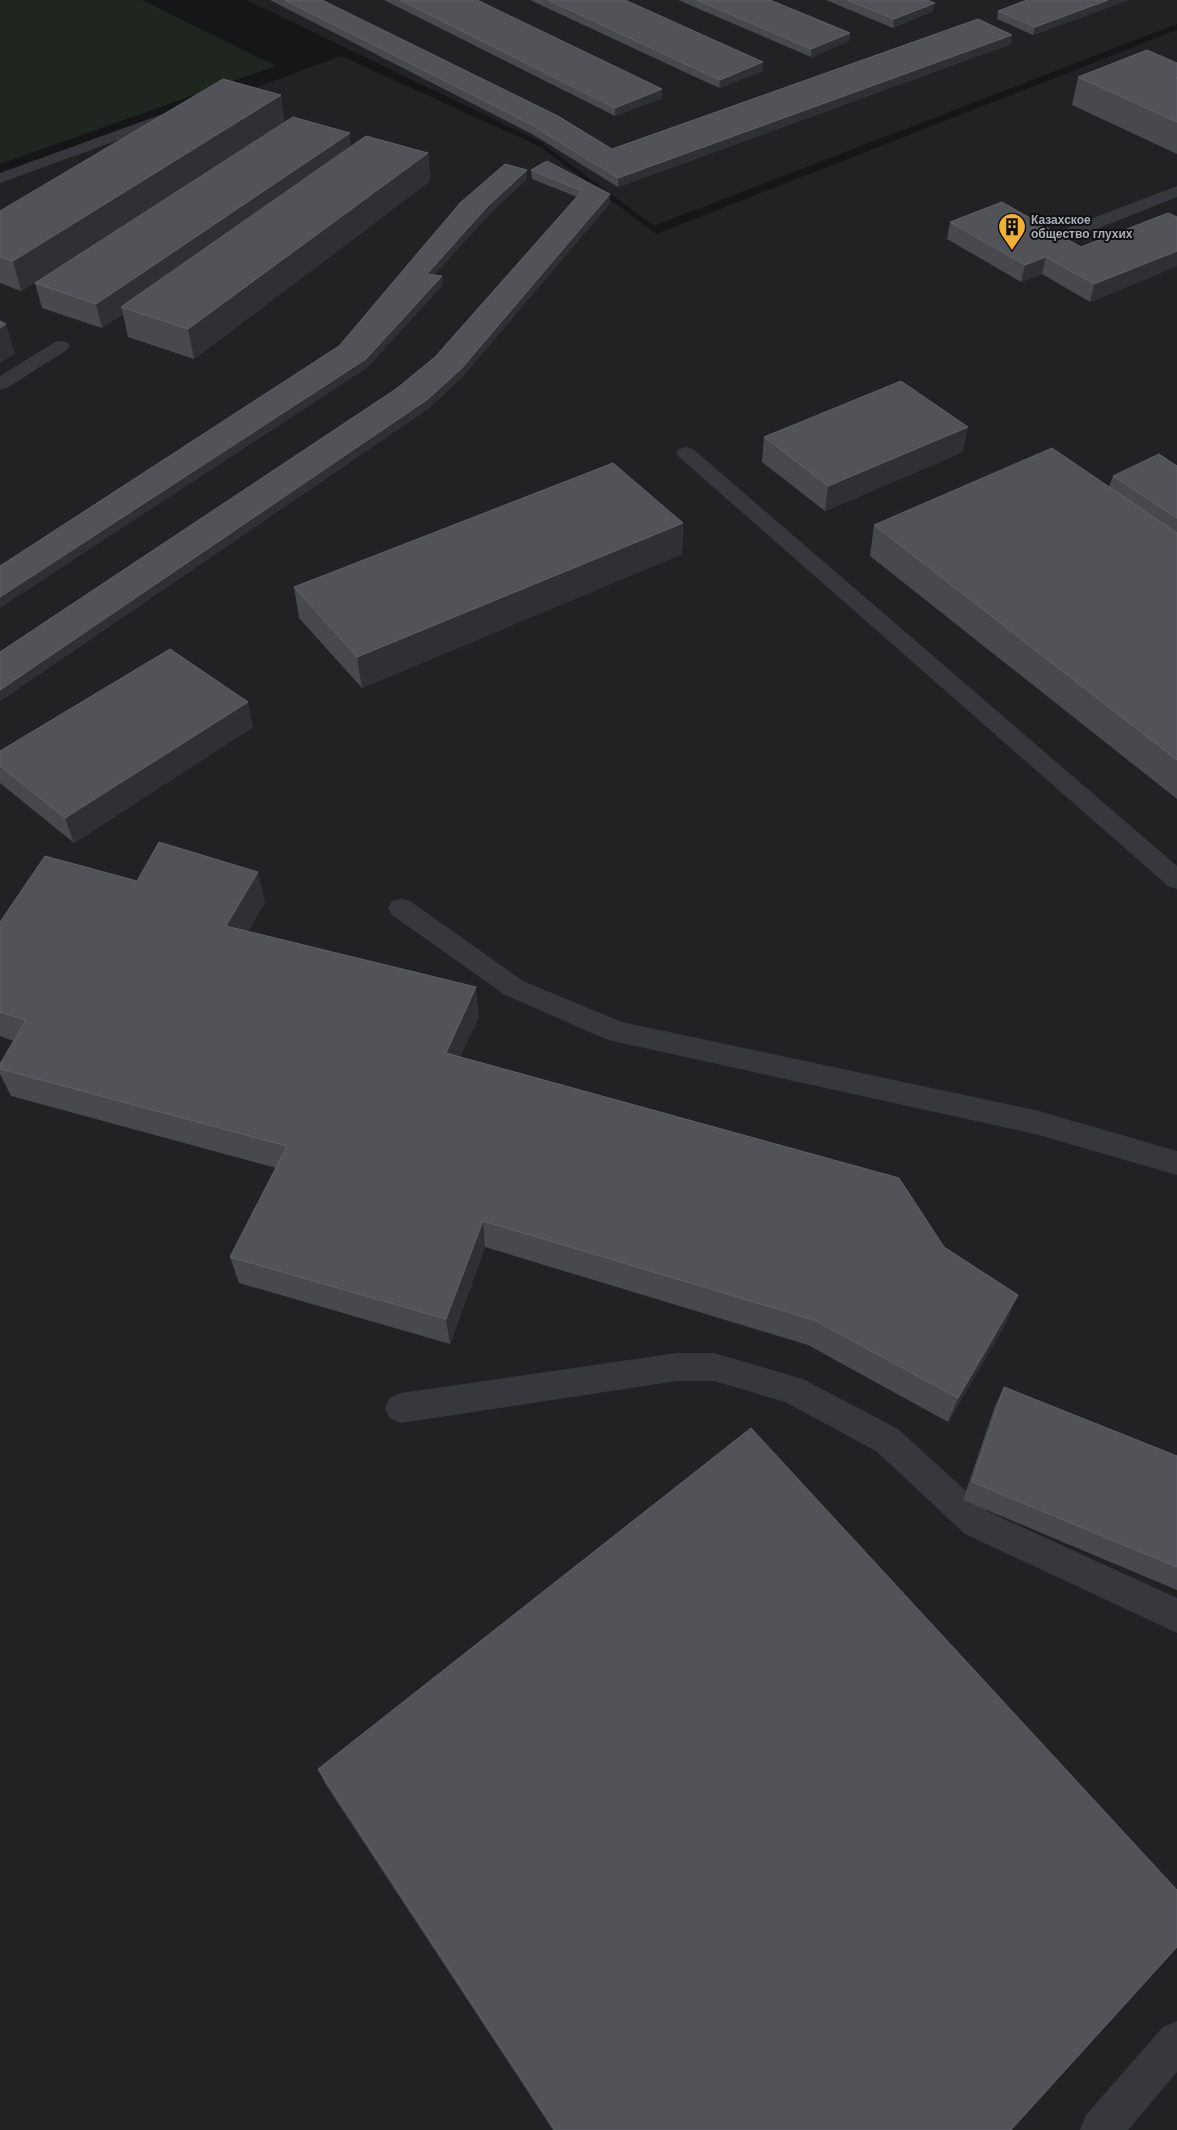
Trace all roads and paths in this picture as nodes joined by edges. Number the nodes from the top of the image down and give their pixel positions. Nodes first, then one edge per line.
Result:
1 (195, 107) edge
2 (0, 178) edge
3 (1177, 191) edge
4 (1073, 232) dead end
5 (61, 346) dead end
6 (0, 384) edge
7 (686, 453) dead end
8 (1177, 880) edge
9 (401, 908) dead end
10 (1177, 1163) edge
11 (401, 1408) dead end
12 (1177, 1616) edge
13 (1177, 2041) edge
14 (1101, 2130) edge

1 - 2 lane
3 - 4 lane
5 - 6 lane
7 - 8 lane
9 - 10 lane
11 - 12 lane
13 - 14 lane

